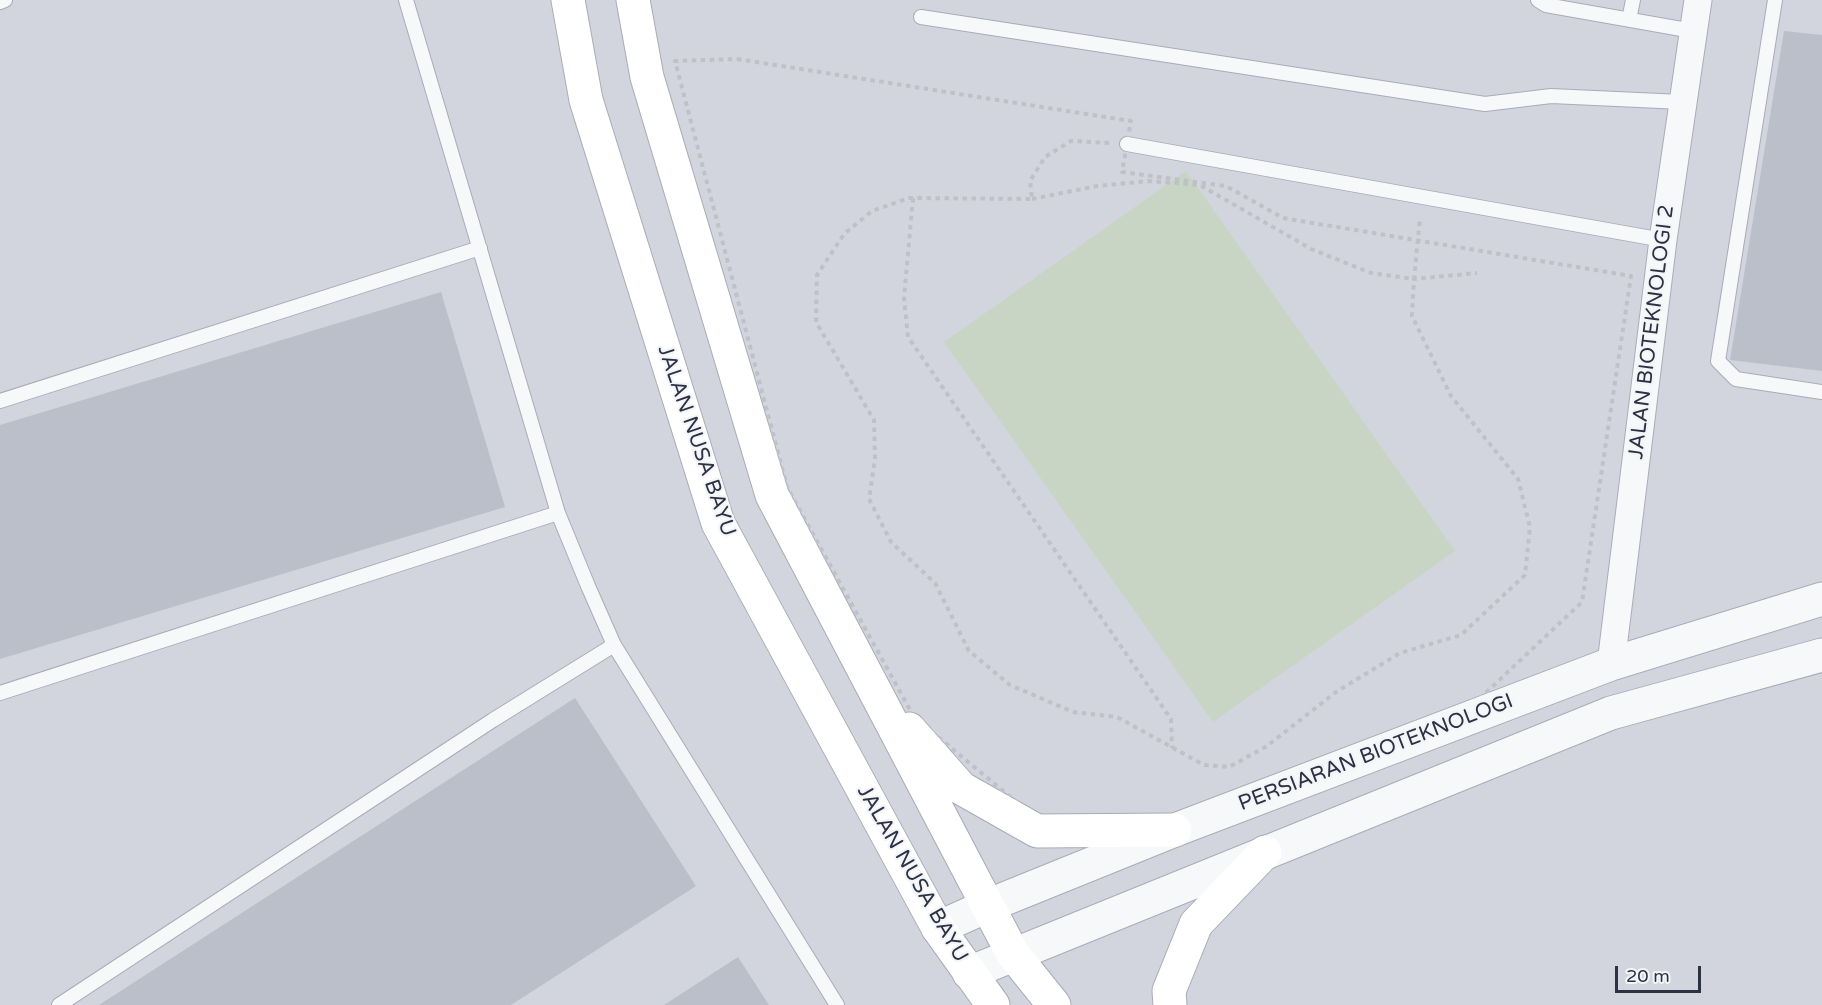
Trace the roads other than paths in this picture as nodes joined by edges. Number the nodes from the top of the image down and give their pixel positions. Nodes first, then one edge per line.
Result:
1 (5, 0) edge
2 (406, 0) edge
3 (568, 0) edge
4 (633, 0) edge
5 (1539, 0) edge
6 (1633, 0) edge
7 (1698, 0) edge
8 (1774, 0) edge
9 (0, 2) edge
10 (921, 17) dead end
11 (1629, 20) junction
12 (1693, 31) junction
13 (1682, 102) junction
14 (1127, 144) road end
15 (1663, 240) junction
16 (480, 248) junction
17 (1822, 392) edge
18 (0, 401) edge
19 (558, 513) junction
20 (1822, 599) edge
21 (614, 645) junction
22 (1822, 655) edge
23 (1611, 664) junction
24 (874, 689) junction
25 (0, 693) edge
26 (1175, 830) junction
27 (1265, 852) junction
28 (987, 906) junction
29 (938, 928) junction
30 (1013, 954) junction
31 (969, 973) junction
32 (59, 1005) edge
33 (837, 1005) edge
34 (993, 1005) edge
35 (1054, 1005) edge
36 (1170, 1005) edge

1 - 9 lane
2 - 16 lane
3 - 29 main road, JALAN NUSA BAYU
4 - 24 main road
5 - 11 lane
6 - 11 lane
7 - 12 street, JALAN BIOTEKNOLOGI 2
8 - 17 lane
10 - 13 lane
11 - 12 lane
12 - 13 street, JALAN BIOTEKNOLOGI 2
13 - 15 street, JALAN BIOTEKNOLOGI 2
14 - 15 lane
15 - 23 street, JALAN BIOTEKNOLOGI 2
16 - 18 lane
16 - 19 lane
19 - 21 lane
19 - 25 lane
20 - 23 street, PERSIARAN BIOTEKNOLOGI
21 - 32 lane
21 - 33 lane
22 - 27 street
23 - 26 street, PERSIARAN BIOTEKNOLOGI
24 - 26 main road
24 - 28 main road
26 - 28 street, PERSIARAN BIOTEKNOLOGI
27 - 30 street
27 - 36 main road
28 - 29 street, PERSIARAN BIOTEKNOLOGI
28 - 30 main road
29 - 31 main road, JALAN NUSA BAYU
30 - 31 street
30 - 35 main road
31 - 34 main road, JALAN NUSA BAYU

